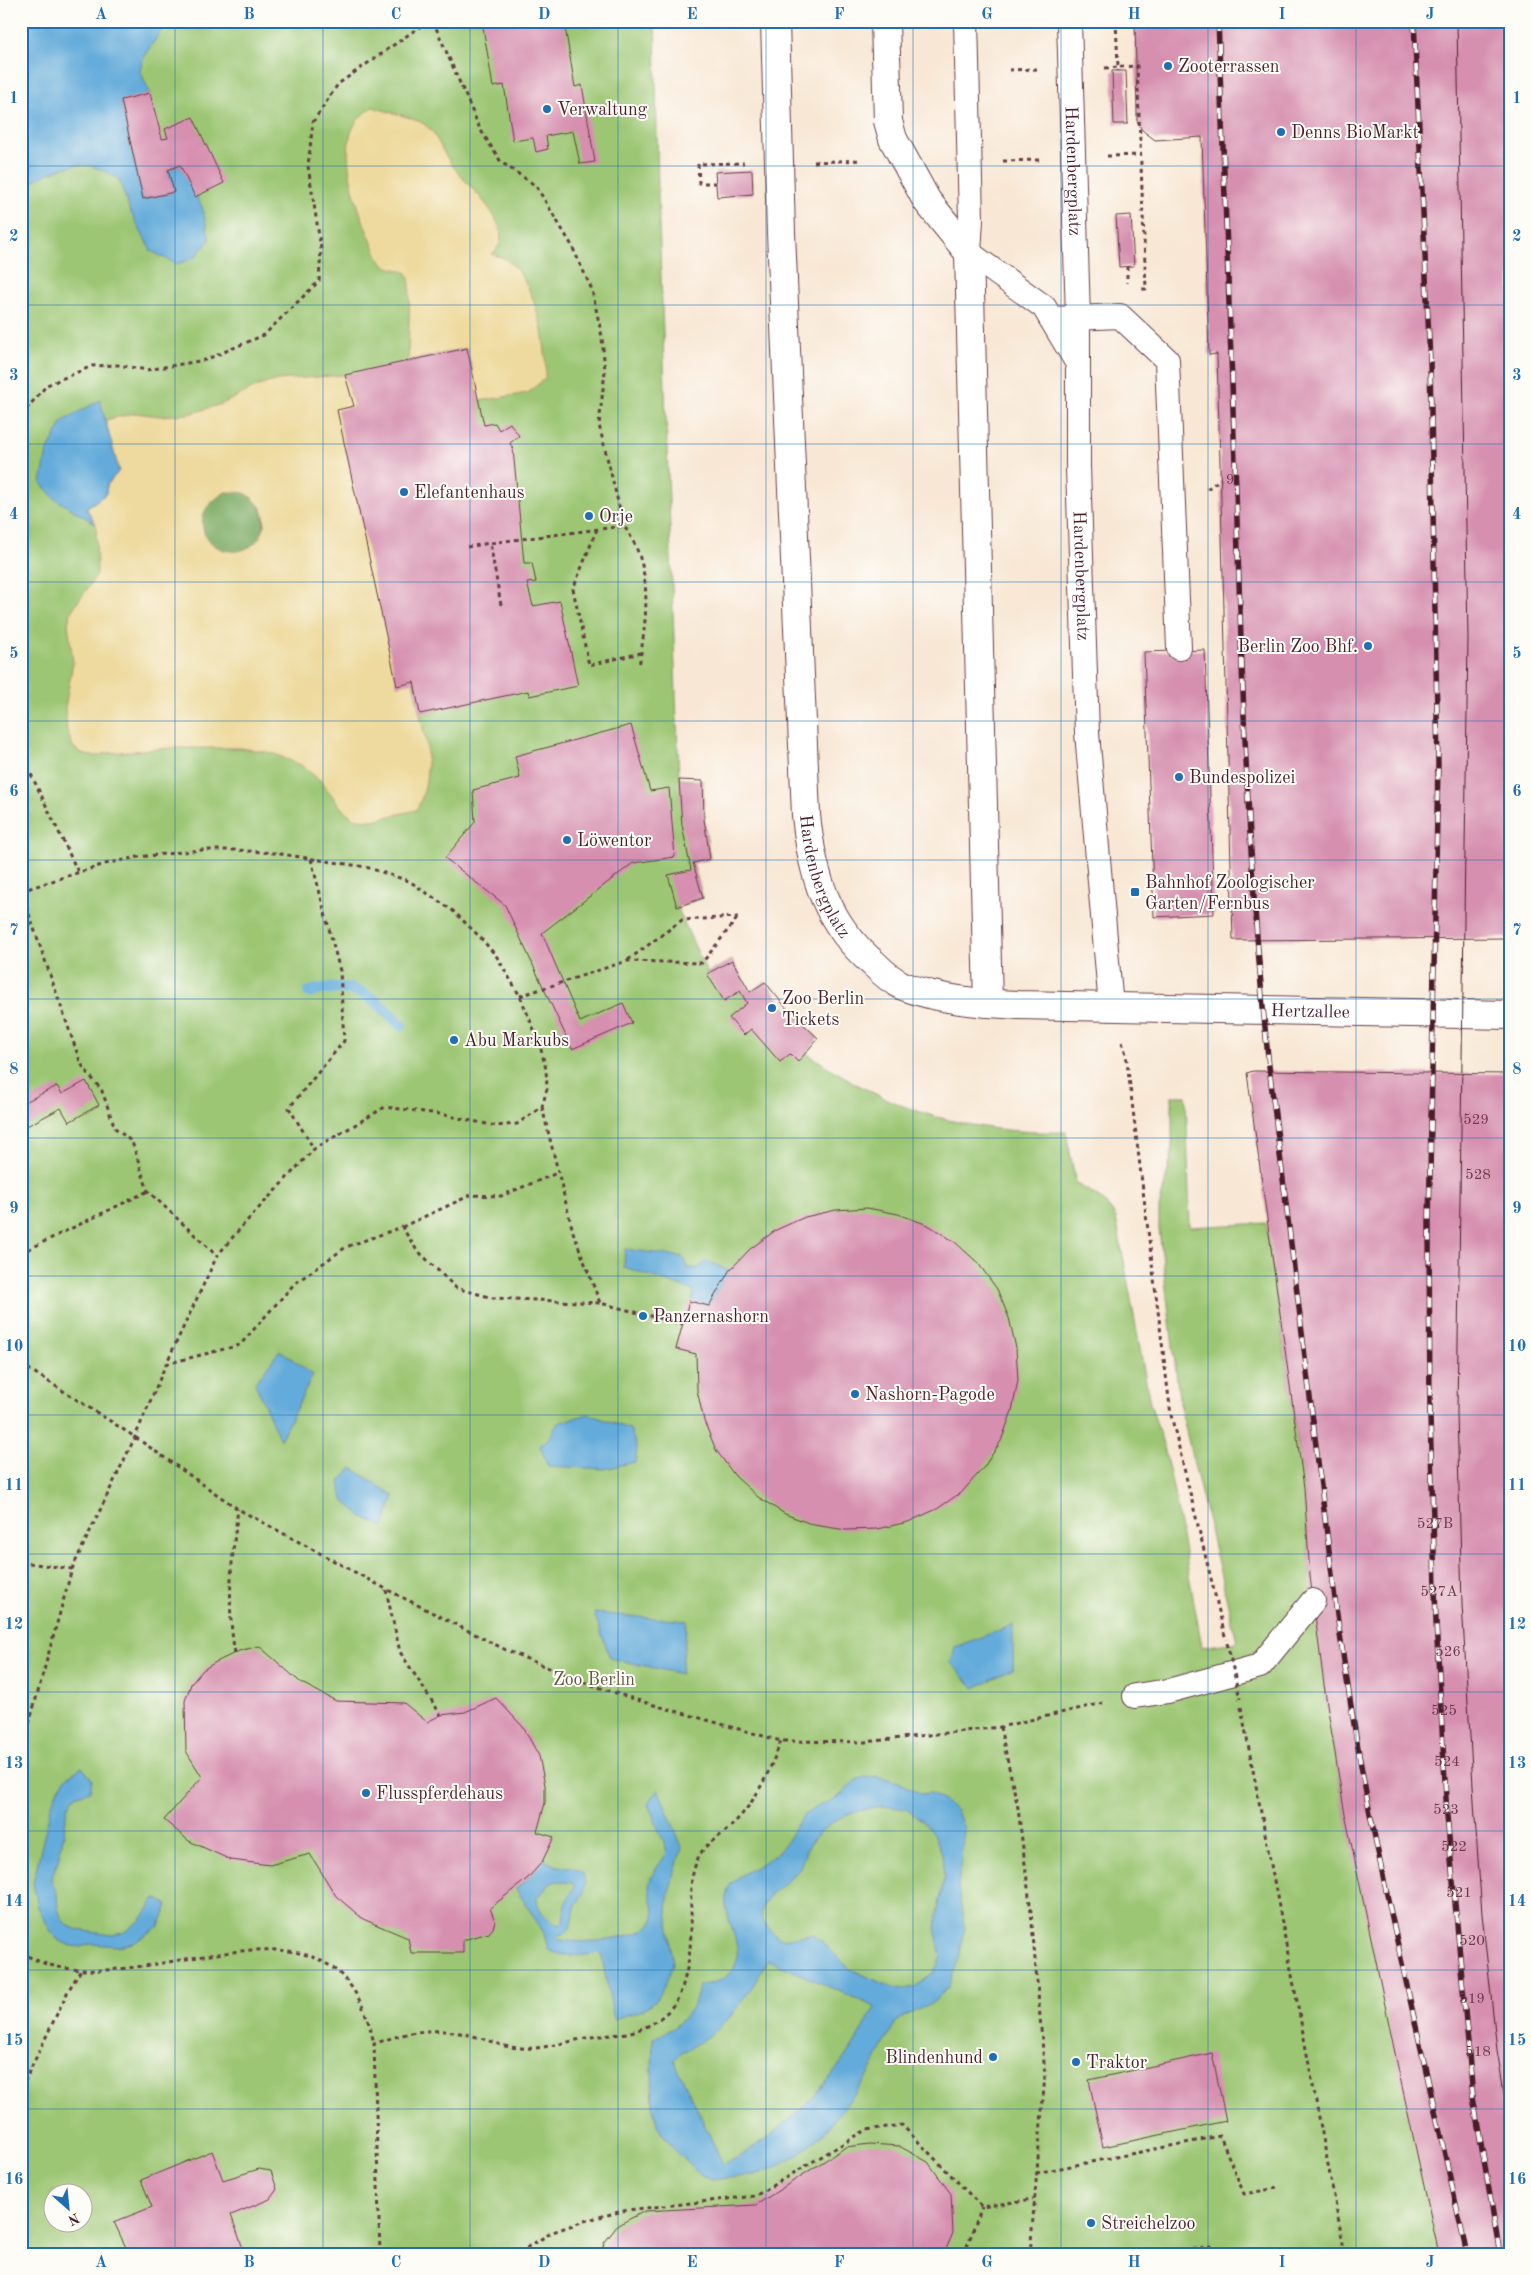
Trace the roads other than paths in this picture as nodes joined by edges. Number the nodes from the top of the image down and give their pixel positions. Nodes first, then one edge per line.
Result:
1 (775, 21) edge
2 (884, 21) edge
3 (966, 21) edge
4 (1069, 21) edge
5 (968, 253) junction
6 (1078, 317) junction
7 (1051, 319) junction
8 (1079, 365) junction
9 (1179, 648) dead end
10 (988, 1004) junction
11 (1112, 1007) junction
12 (1510, 1015) edge
13 (1313, 1601) dead end
14 (1135, 1696) road end

1 - 10 street, Hardenbergplatz
2 - 5 street
3 - 5 lane
4 - 6 lane, Hardenbergplatz
5 - 7 lane
5 - 10 street
6 - 7 lane
6 - 8 lane, Hardenbergplatz
6 - 9 lane
7 - 8 lane
8 - 11 lane, Hardenbergplatz
10 - 11 street, Hardenbergplatz
11 - 12 street, Hertzallee
13 - 14 lane

